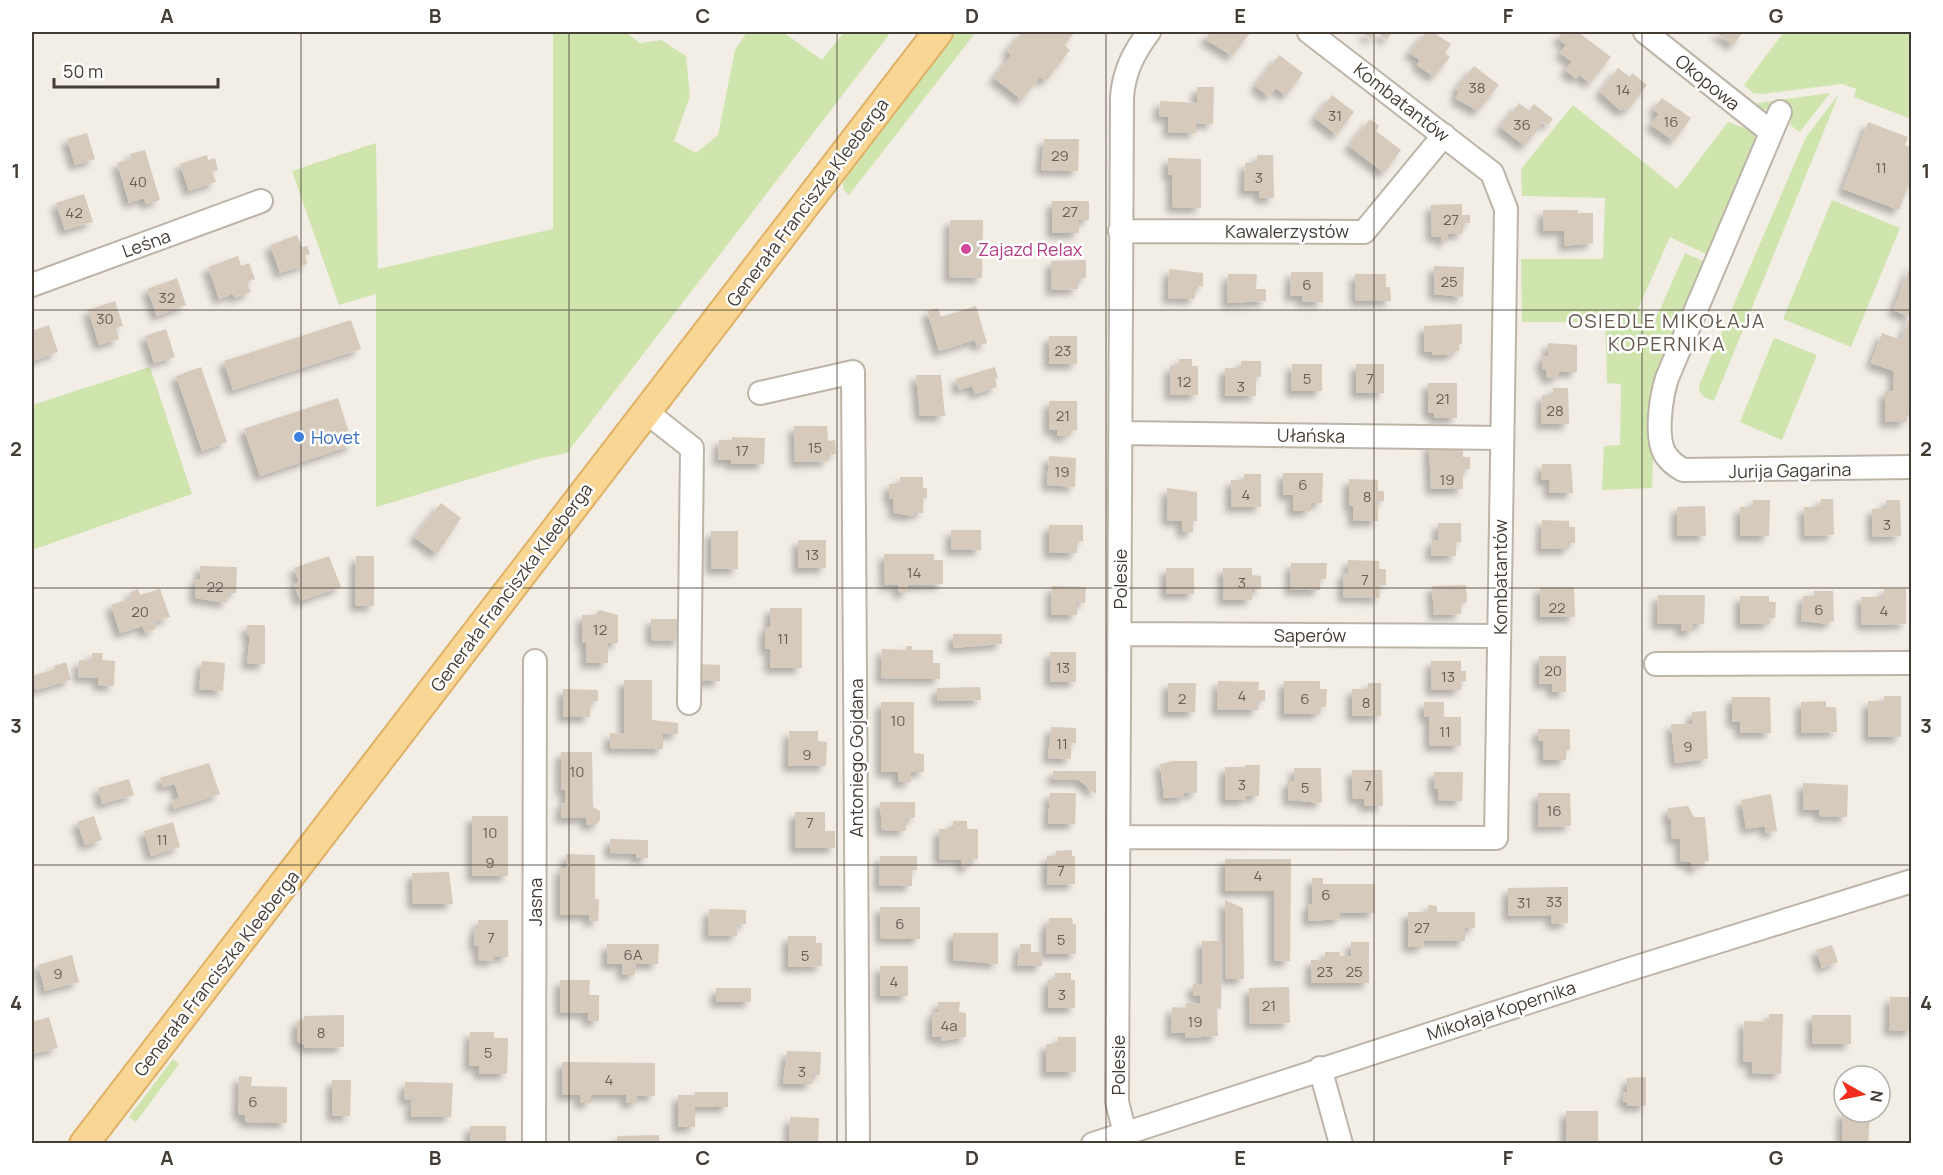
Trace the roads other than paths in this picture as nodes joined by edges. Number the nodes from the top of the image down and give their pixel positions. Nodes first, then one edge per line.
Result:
1 (1149, 32) edge
2 (1310, 32) edge
3 (1645, 32) edge
4 (929, 35) edge
5 (1444, 135) junction
6 (261, 201) dead end
7 (1120, 231) junction
8 (32, 285) edge
9 (760, 393) dead end
10 (645, 411) junction
11 (1121, 433) junction
12 (1500, 438) junction
13 (1671, 462) joint
14 (1911, 467) edge
15 (1120, 634) junction
16 (1499, 636) junction
17 (535, 661) dead end
18 (1911, 663) edge
19 (1656, 664) dead end
20 (689, 703) dead end
21 (1119, 837) junction
22 (1911, 881) edge
23 (1320, 1068) junction
24 (1125, 1133) junction
25 (84, 1143) edge
26 (534, 1143) edge
27 (858, 1143) edge
28 (1093, 1143) edge
29 (1341, 1143) edge

1 - 7 street, Polesie
2 - 5 street, Kombatantów
3 - 13 street, Okopowa
4 - 10 main road, Generała Franciszka Kleeberga
5 - 7 street, Kawalerzystów
5 - 12 street, Kombatantów
6 - 8 street, Leśna
7 - 11 street, Polesie
9 - 27 street, Antoniego Gojdana
10 - 20 street
10 - 25 main road, Generała Franciszka Kleeberga
11 - 12 street, Ułańska
11 - 15 street, Polesie
12 - 16 street, Kombatantów
13 - 14 street, Jurija Gagarina
15 - 16 street, Saperów
15 - 21 street, Polesie
16 - 21 street, Kombatantów
17 - 26 street, Jasna
18 - 19 street
21 - 24 street, Polesie
22 - 23 street, Mikołaja Kopernika
23 - 24 street, Mikołaja Kopernika
23 - 29 street
24 - 28 street, Mikołaja Kopernika

